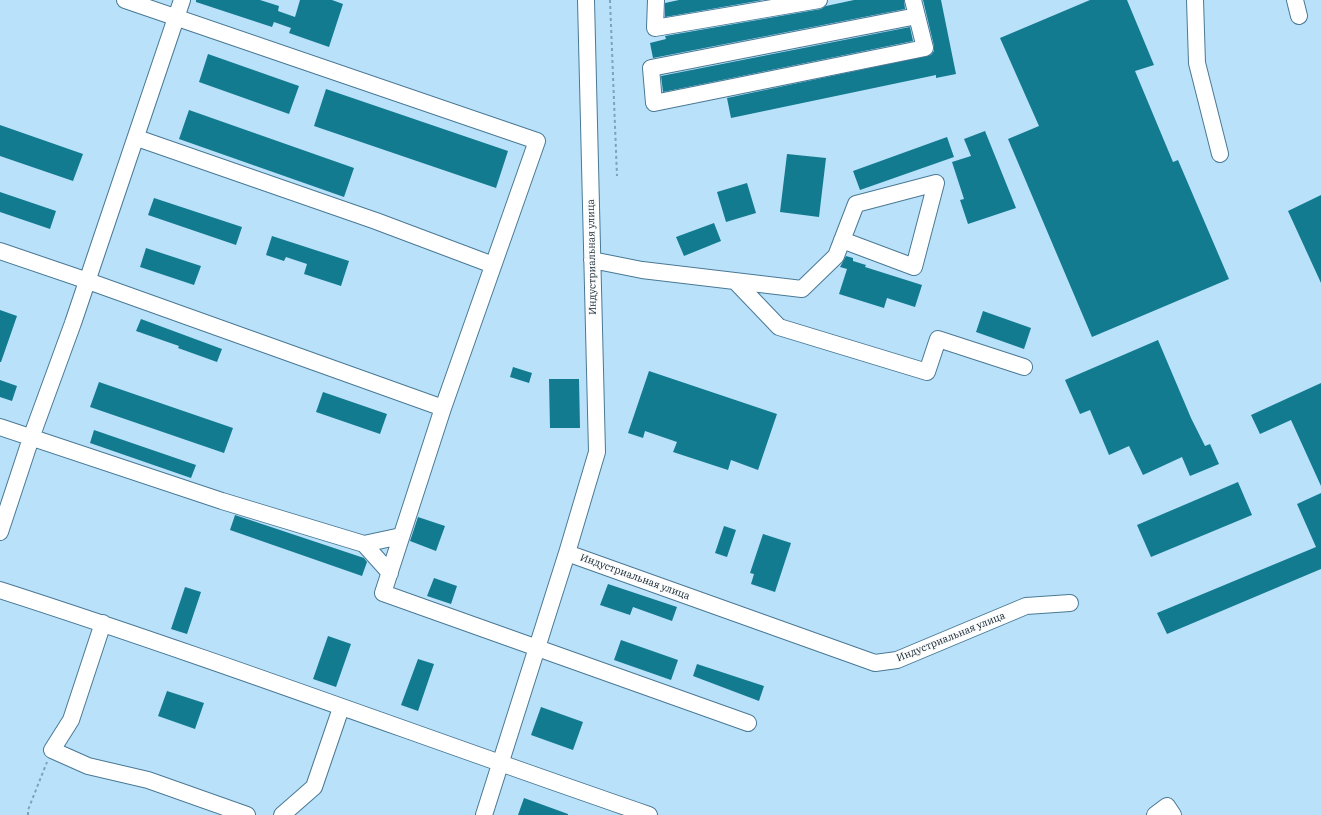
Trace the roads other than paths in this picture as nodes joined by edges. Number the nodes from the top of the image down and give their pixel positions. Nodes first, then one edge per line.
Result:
1 (125, 0) edge
2 (182, 0) edge
3 (586, 0) edge
4 (656, 0) edge
5 (819, 0) edge
6 (914, 0) edge
7 (1194, 0) edge
8 (1295, 0) edge
9 (918, 16) junction
10 (1299, 16) dead end
11 (177, 18) junction
12 (137, 138) junction
13 (1220, 154) dead end
14 (842, 240) junction
15 (0, 251) edge
16 (592, 260) junction
17 (493, 265) junction
18 (88, 281) junction
19 (735, 281) junction
20 (1024, 367) dead end
21 (443, 408) junction
22 (0, 427) edge
23 (31, 438) junction
24 (0, 532) edge
25 (401, 536) junction
26 (364, 544) junction
27 (567, 553) junction
28 (390, 573) junction
29 (0, 590) edge
30 (1070, 603) dead end
31 (103, 623) junction
32 (537, 648) junction
33 (341, 708) junction
34 (748, 723) dead end
35 (499, 764) junction
36 (247, 815) edge
37 (282, 815) edge
38 (484, 815) edge
39 (649, 815) edge
40 (1155, 815) edge
41 (1173, 815) edge

1 - 11 street
2 - 11 street
3 - 16 street, Индустриальная улица
4 - 5 street
6 - 9 street
7 - 13 street
8 - 10 street
9 - 9 street
11 - 12 street
11 - 17 street
12 - 17 street
12 - 18 street
14 - 14 street
14 - 19 street
15 - 18 street
16 - 19 street
16 - 27 street, Индустриальная улица
17 - 21 street
18 - 21 street
18 - 23 street
19 - 20 street
21 - 25 street
22 - 23 street
23 - 24 street
23 - 26 street
25 - 26 street
25 - 28 street
26 - 28 street
27 - 30 street, Индустриальная улица
27 - 32 street
28 - 32 street
29 - 31 street
31 - 33 street
31 - 36 street
32 - 34 street
32 - 35 street
33 - 35 street
33 - 37 street
35 - 38 street
35 - 39 street
40 - 41 street

